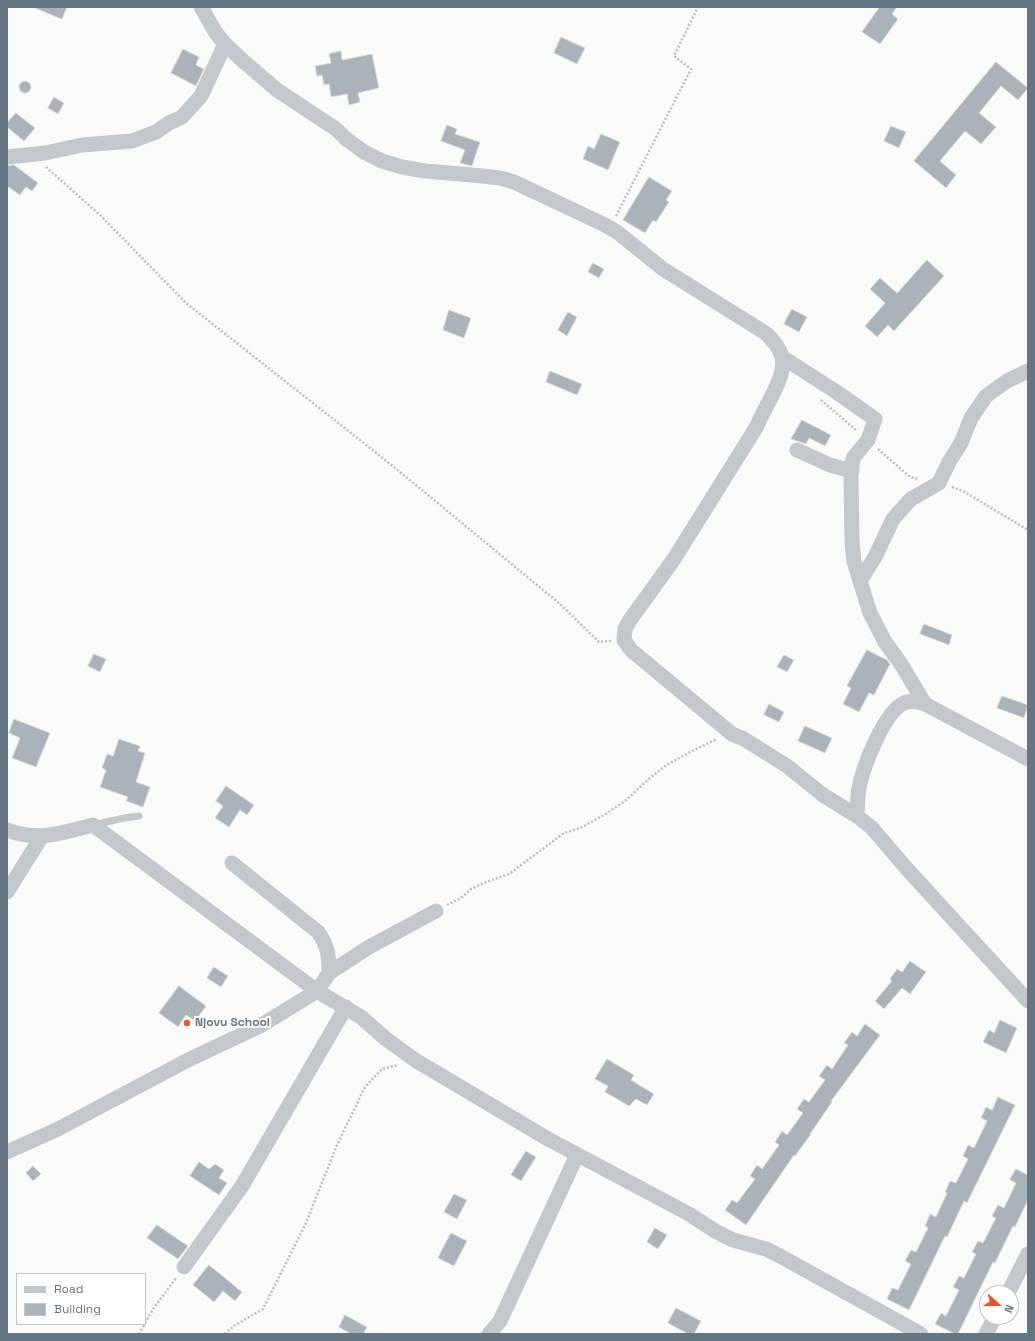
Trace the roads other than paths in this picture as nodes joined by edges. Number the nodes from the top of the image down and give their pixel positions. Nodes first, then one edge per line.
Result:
1 (201, 7) edge
2 (226, 44) junction
3 (7, 157) edge
4 (782, 356) junction
5 (1028, 371) edge
6 (797, 450) dead end
7 (852, 471) junction
8 (860, 581) junction
9 (925, 704) junction
10 (1028, 759) edge
11 (139, 816) dead end
12 (858, 816) junction
13 (93, 825) junction
14 (7, 830) edge
15 (42, 836) junction
16 (232, 863) dead end
17 (7, 892) edge
18 (436, 911) road end
19 (328, 973) junction
20 (318, 991) junction
21 (1028, 1001) edge
22 (346, 1007) junction
23 (7, 1152) edge
24 (577, 1155) junction
25 (1028, 1254) edge
26 (184, 1267) road end
27 (1012, 1285) edge
28 (991, 1325) edge
29 (490, 1334) edge
30 (921, 1334) edge
31 (986, 1334) edge

1 - 2 street
2 - 3 street
2 - 4 street
4 - 7 street
4 - 12 street
5 - 8 street
6 - 7 street
7 - 8 street
8 - 9 street
9 - 10 street
9 - 12 street
11 - 13 lane
12 - 21 street
13 - 15 street
13 - 20 street
14 - 15 street
15 - 17 street
16 - 19 street
18 - 19 street
19 - 20 street
20 - 22 street
20 - 23 street
22 - 24 street
22 - 26 street
24 - 29 street
24 - 30 street
25 - 27 street
28 - 31 street

